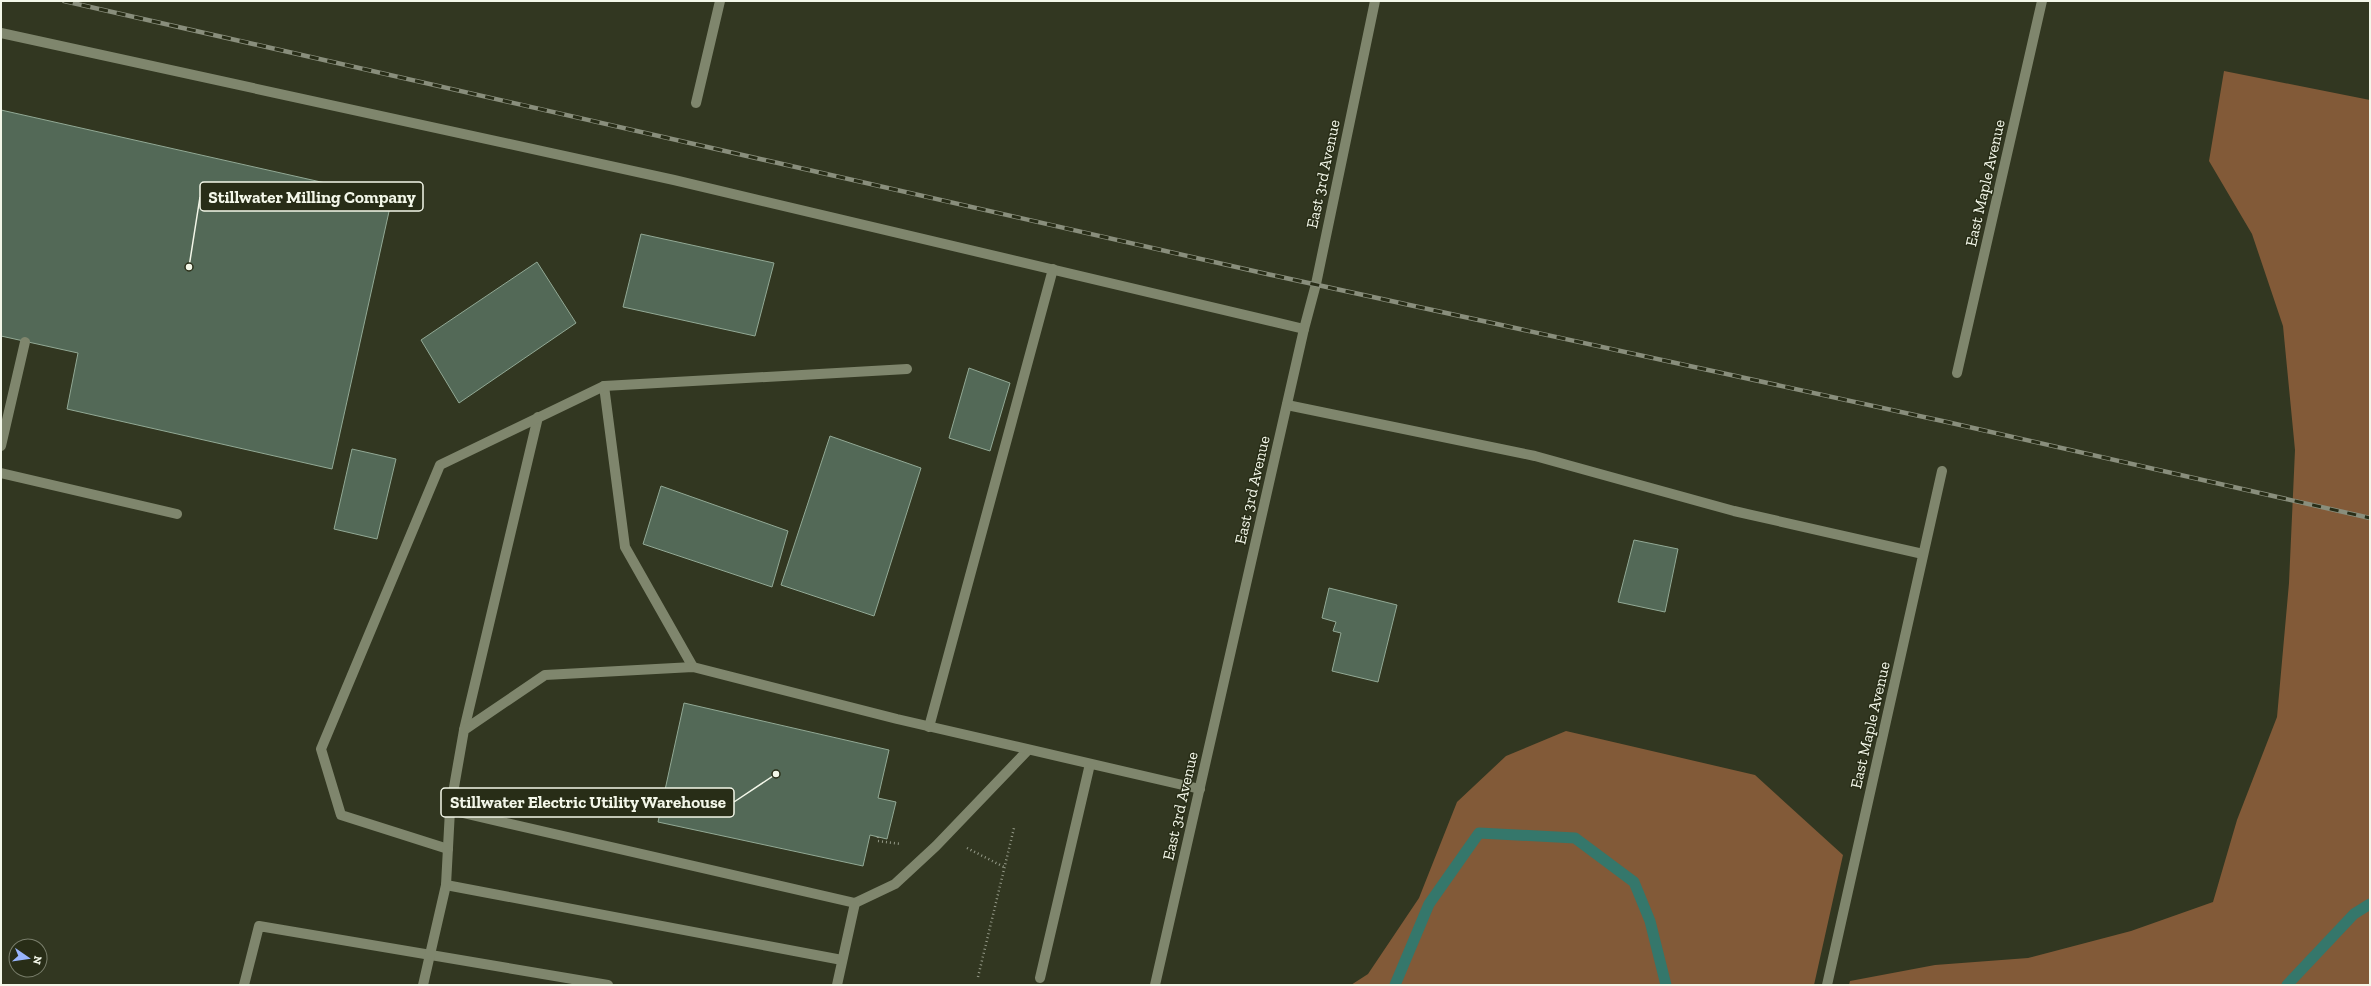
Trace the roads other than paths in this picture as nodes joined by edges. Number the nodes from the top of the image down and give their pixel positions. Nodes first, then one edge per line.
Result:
1 (720, 1) edge
2 (1375, 1) edge
3 (2042, 1) edge
4 (1, 33) edge
5 (696, 103) dead end
6 (1053, 269) junction
7 (1304, 329) junction
8 (25, 342) dead end
9 (907, 369) dead end
10 (1957, 373) dead end
11 (604, 386) junction
12 (1287, 405) junction
13 (538, 417) junction
14 (1, 446) edge
15 (1942, 471) dead end
16 (1, 473) edge
17 (177, 514) dead end
18 (1923, 554) junction
19 (693, 666) junction
20 (929, 727) junction
21 (464, 730) junction
22 (1028, 750) junction
23 (1090, 764) junction
24 (1200, 789) junction
25 (450, 810) junction
26 (448, 849) junction
27 (446, 885) junction
28 (855, 902) junction
29 (430, 956) junction
30 (842, 960) junction
31 (1040, 978) dead end
32 (244, 985) edge
33 (423, 985) edge
34 (608, 985) edge
35 (837, 985) edge
36 (1155, 985) edge
37 (1827, 985) edge

1 - 5 street
2 - 7 street, East 3rd Avenue
3 - 10 street, East Maple Avenue
4 - 6 street
6 - 7 street
6 - 20 street
7 - 12 street, East 3rd Avenue
8 - 14 street
9 - 11 street
11 - 13 street
11 - 19 street
12 - 18 street
12 - 24 street, East 3rd Avenue
13 - 21 street
13 - 26 street
15 - 18 street, East Maple Avenue
16 - 17 street
18 - 37 street, East Maple Avenue
19 - 20 street
19 - 21 street
20 - 22 street
21 - 25 street
22 - 23 street
22 - 28 street
23 - 24 street
23 - 31 street
24 - 36 street, East 3rd Avenue
25 - 26 street
25 - 28 street
26 - 27 street
27 - 29 street
27 - 30 street
28 - 30 street
29 - 32 street
29 - 33 street
29 - 34 street
30 - 35 street

